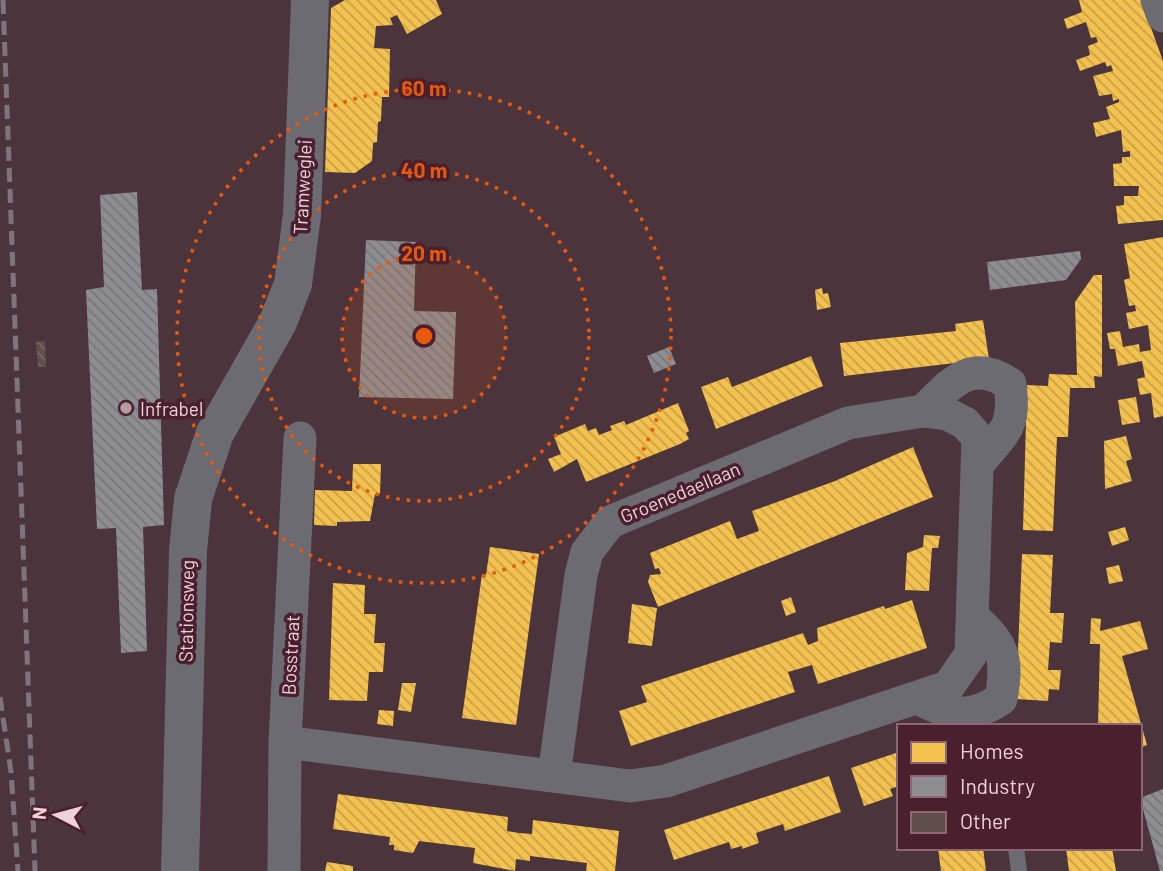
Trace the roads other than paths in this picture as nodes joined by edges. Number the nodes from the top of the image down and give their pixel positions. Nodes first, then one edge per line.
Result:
1 (310, 0) edge
2 (1157, 0) edge
3 (1163, 16) edge
4 (253, 364) joint
5 (923, 411) junction
6 (300, 438) dead end
7 (979, 463) junction
8 (974, 618) junction
9 (917, 698) junction
10 (285, 742) junction
11 (554, 776) junction
12 (1016, 850) edge
13 (180, 871) edge
14 (284, 871) edge
15 (1019, 871) edge

1 - 4 street, Tramweglei
2 - 3 street
4 - 13 street, Stationsweg
5 - 7 street, Groenedaellaan
5 - 7 street
5 - 11 street, Groenedaellaan
6 - 10 street, Bosstraat
7 - 8 street, Groenedaellaan
8 - 9 street, Groenedaellaan
8 - 9 street
9 - 11 street, Groenedaellaan
10 - 11 street, Groenedaellaan
10 - 14 street, Bosstraat
12 - 15 lane

